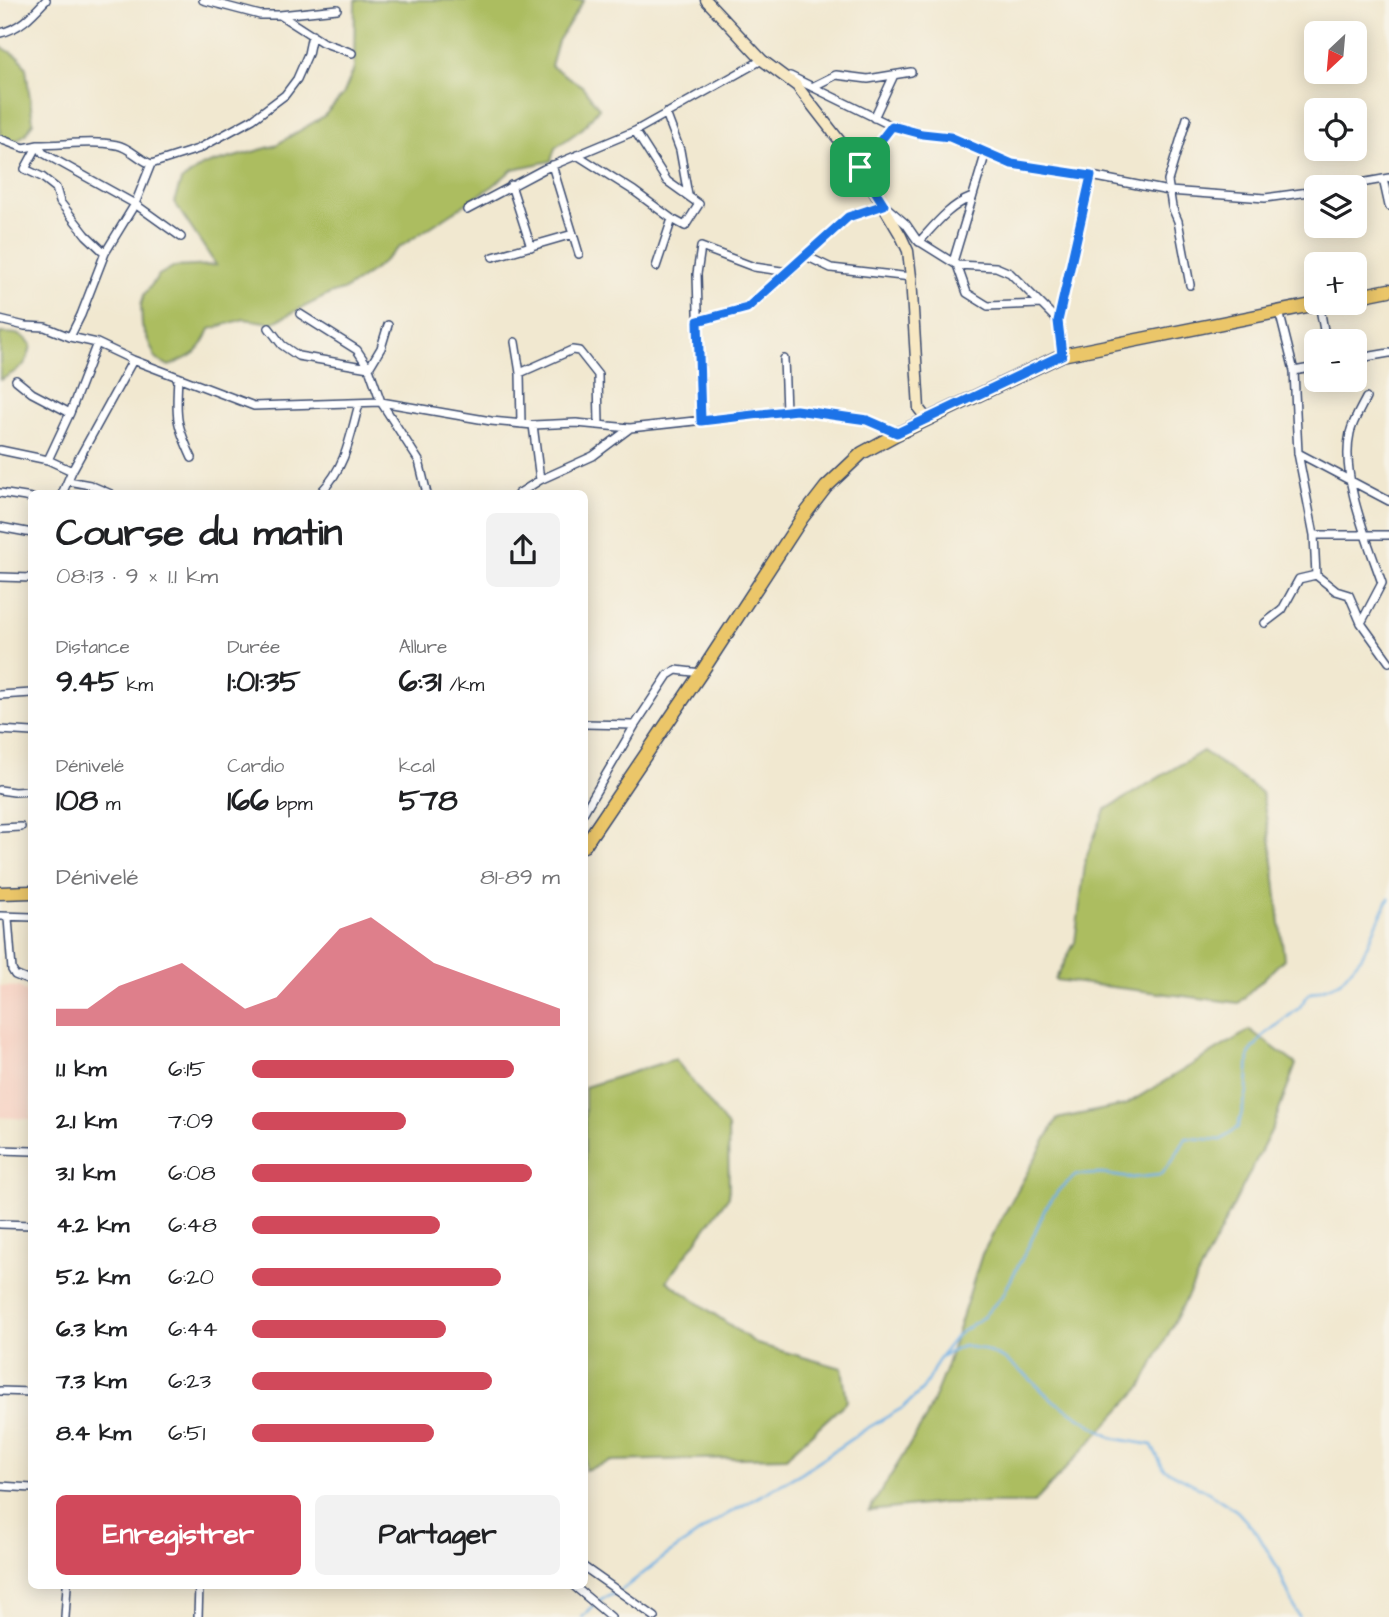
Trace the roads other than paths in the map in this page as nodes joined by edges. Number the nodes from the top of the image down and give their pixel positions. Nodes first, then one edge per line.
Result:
1 (46, 0) edge
2 (203, 0) edge
3 (706, 0) edge
4 (337, 9) dead end
5 (281, 15) junction
6 (0, 33) edge
7 (312, 35) junction
8 (352, 52) dead end
9 (766, 63) junction
10 (911, 72) dead end
11 (894, 75) junction
12 (812, 87) junction
13 (666, 113) junction
14 (874, 118) junction
15 (1187, 118) dead end
16 (892, 126) junction
17 (635, 131) junction
18 (0, 139) edge
19 (38, 145) junction
20 (986, 152) junction
21 (577, 155) junction
22 (152, 164) junction
23 (552, 165) junction
24 (860, 167) junction
25 (1091, 176) junction
26 (1386, 178) edge
27 (1367, 182) edge
28 (511, 185) junction
29 (1170, 191) junction
30 (1304, 193) edge
31 (688, 194) junction
32 (970, 198) junction
33 (135, 204) junction
34 (884, 205) junction
35 (1389, 206) edge
36 (467, 210) dead end
37 (672, 219) junction
38 (573, 234) junction
39 (181, 237) dead end
40 (919, 242) junction
41 (531, 247) junction
42 (105, 253) junction
43 (579, 254) dead end
44 (806, 256) junction
45 (493, 257) dead end
46 (955, 263) junction
47 (656, 267) dead end
48 (788, 272) junction
49 (911, 277) junction
50 (1190, 285) dead end
51 (1389, 290) edge
52 (1367, 294) edge
53 (1040, 304) junction
54 (1304, 306) edge
55 (1279, 311) junction
56 (300, 314) dead end
57 (0, 320) edge
58 (698, 321) junction
59 (1058, 321) junction
60 (388, 325) dead end
61 (269, 328) dead end
62 (70, 337) junction
63 (515, 342) dead end
64 (97, 343) junction
65 (1389, 352) edge
66 (1062, 355) junction
67 (1367, 356) edge
68 (784, 359) dead end
69 (133, 360) junction
70 (369, 368) junction
71 (1304, 369) edge
72 (1294, 371) junction
73 (520, 373) junction
74 (178, 377) junction
75 (16, 380) dead end
76 (1366, 398) dead end
77 (381, 402) junction
78 (359, 404) junction
79 (786, 410) junction
80 (70, 413) junction
81 (927, 419) junction
82 (701, 421) junction
83 (521, 424) junction
84 (533, 425) junction
85 (599, 425) junction
86 (629, 428) junction
87 (897, 433) junction
88 (0, 450) edge
89 (1298, 453) junction
90 (192, 458) dead end
91 (48, 460) junction
92 (72, 471) junction
93 (540, 480) junction
94 (1350, 480) junction
95 (68, 481) junction
96 (64, 490) edge
97 (102, 490) edge
98 (323, 490) edge
99 (426, 490) edge
100 (524, 490) edge
101 (0, 493) edge
102 (28, 497) edge
103 (1389, 500) edge
104 (0, 527) edge
105 (28, 532) edge
106 (1365, 534) junction
107 (1389, 534) edge
108 (1314, 535) junction
109 (1317, 575) junction
110 (0, 578) edge
111 (28, 578) edge
112 (1265, 623) dead end
113 (1361, 624) junction
114 (1389, 662) edge
115 (701, 673) junction
116 (28, 693) edge
117 (0, 695) edge
118 (588, 724) edge
119 (635, 725) junction
120 (0, 730) edge
121 (28, 732) edge
122 (0, 790) edge
123 (28, 790) edge
124 (588, 805) edge
125 (21, 827) dead end
126 (0, 828) edge
127 (588, 840) edge
128 (28, 892) edge
129 (0, 893) edge
130 (4, 917) edge
131 (28, 917) edge
132 (28, 980) edge
133 (0, 1150) edge
134 (28, 1151) edge
135 (0, 1224) edge
136 (28, 1225) edge
137 (0, 1391) edge
138 (28, 1392) edge
139 (0, 1486) edge
140 (28, 1488) edge
141 (588, 1570) edge
142 (67, 1589) edge
143 (200, 1589) edge
144 (578, 1589) edge
145 (65, 1617) edge
146 (198, 1617) edge
147 (611, 1617) edge
148 (655, 1617) edge

1 - 6 street
2 - 5 street
3 - 9 street
4 - 5 street
5 - 7 street
7 - 8 street
7 - 22 street
9 - 12 street
9 - 13 street
9 - 24 street
10 - 11 street
11 - 12 street
11 - 14 street
12 - 14 street
13 - 17 street
13 - 31 street
14 - 16 street
15 - 29 street
16 - 20 street
16 - 24 street
17 - 21 street
17 - 31 street
18 - 19 street
19 - 22 street
19 - 33 street
19 - 42 street
20 - 25 street
20 - 32 street
21 - 23 street
21 - 37 street
22 - 33 street
23 - 28 street
23 - 38 street
24 - 34 street
25 - 29 street
25 - 59 street
26 - 27 street
26 - 35 street
28 - 36 street
28 - 41 street
29 - 30 street
29 - 50 street
31 - 37 street
32 - 40 street
32 - 46 street
33 - 39 street
33 - 42 street
34 - 40 street
34 - 44 street
34 - 49 street
37 - 47 street
38 - 41 street
38 - 43 street
40 - 46 street
41 - 45 street
42 - 62 street
44 - 48 street
44 - 49 street
46 - 53 street
46 - 53 street
48 - 58 street
48 - 58 street
49 - 81 street
51 - 52 main road
53 - 59 street
54 - 55 main road
55 - 66 main road
55 - 72 street
56 - 70 street
57 - 62 street
58 - 82 street
59 - 66 street
60 - 70 street
61 - 70 street
62 - 64 street
63 - 73 street
64 - 69 street
64 - 80 street
65 - 67 street
66 - 81 main road
68 - 79 street
69 - 74 street
69 - 92 street
70 - 77 street
71 - 72 street
72 - 89 street
73 - 83 street
73 - 85 street
74 - 78 street
74 - 90 street
75 - 80 street
76 - 94 street
77 - 78 street
77 - 83 street
77 - 99 street
78 - 98 street
79 - 82 street
79 - 87 street
80 - 91 street
81 - 87 main road
82 - 86 street
83 - 84 street
84 - 85 street
84 - 93 street
85 - 86 street
86 - 93 street
87 - 115 main road
88 - 91 street
89 - 94 street
89 - 108 street
91 - 92 street
92 - 95 street
93 - 100 street
94 - 103 street
94 - 106 street
95 - 96 street
95 - 97 street
101 - 102 street
104 - 105 street
106 - 107 street
106 - 108 street
106 - 113 street
108 - 109 street
109 - 112 street
109 - 113 street
110 - 111 street
113 - 114 street
115 - 119 street
115 - 127 main road
116 - 117 street
118 - 119 street
119 - 124 street
120 - 121 street
122 - 123 street
125 - 126 street
128 - 129 main road
130 - 131 street
130 - 132 street
133 - 134 street
135 - 136 street
137 - 138 street
139 - 140 street
141 - 148 street
142 - 145 street
143 - 146 street
144 - 147 street

